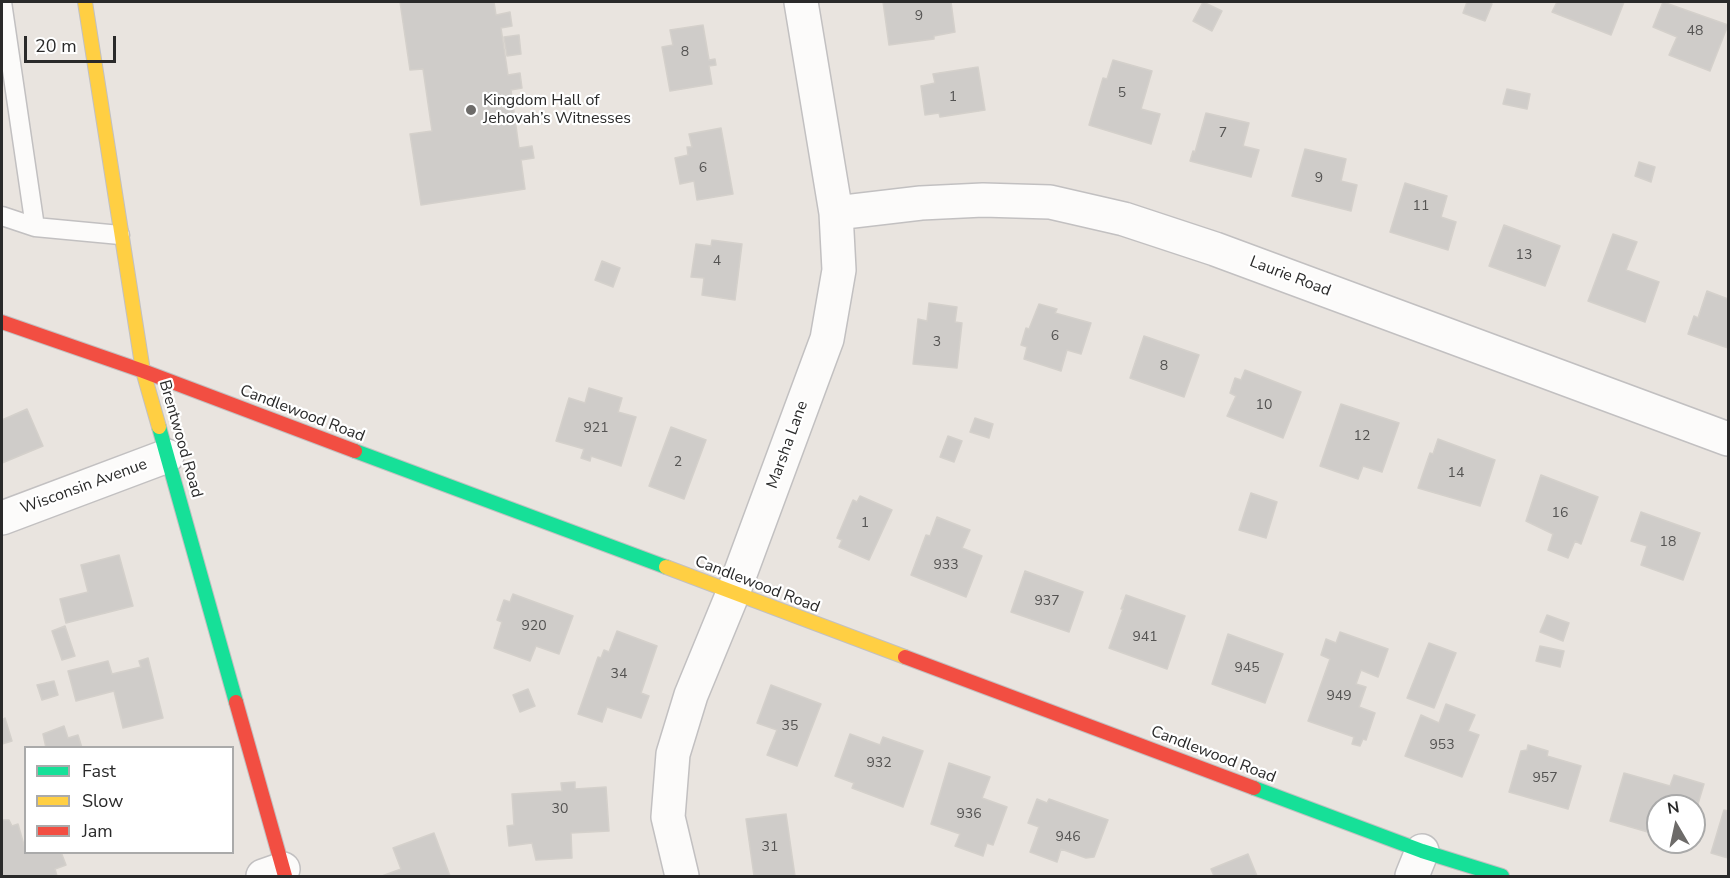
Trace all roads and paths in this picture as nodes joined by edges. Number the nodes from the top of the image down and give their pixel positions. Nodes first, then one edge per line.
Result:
1 (2, 2) edge
2 (85, 2) edge
3 (801, 2) edge
4 (836, 213) junction
5 (2, 216) edge
6 (34, 227) junction
7 (120, 235) junction
8 (2, 322) edge
9 (143, 371) junction
10 (1728, 439) edge
11 (167, 456) junction
12 (2, 518) edge
13 (733, 593) junction
14 (1417, 864) edge
15 (277, 874) edge
16 (682, 876) edge
17 (1502, 876) edge

1 - 6 lane
2 - 7 street, Brentwood Road
3 - 4 street, Marsha Lane
4 - 10 street, Laurie Road
4 - 13 street, Marsha Lane
5 - 6 lane
6 - 7 lane
7 - 9 street, Brentwood Road
8 - 9 street, Candlewood Road
9 - 11 street, Brentwood Road
9 - 13 street, Candlewood Road
11 - 12 street, Wisconsin Avenue
11 - 15 street, Brentwood Road
13 - 14 street, Candlewood Road
13 - 16 street, Marsha Lane
14 - 17 street, Candlewood Road

